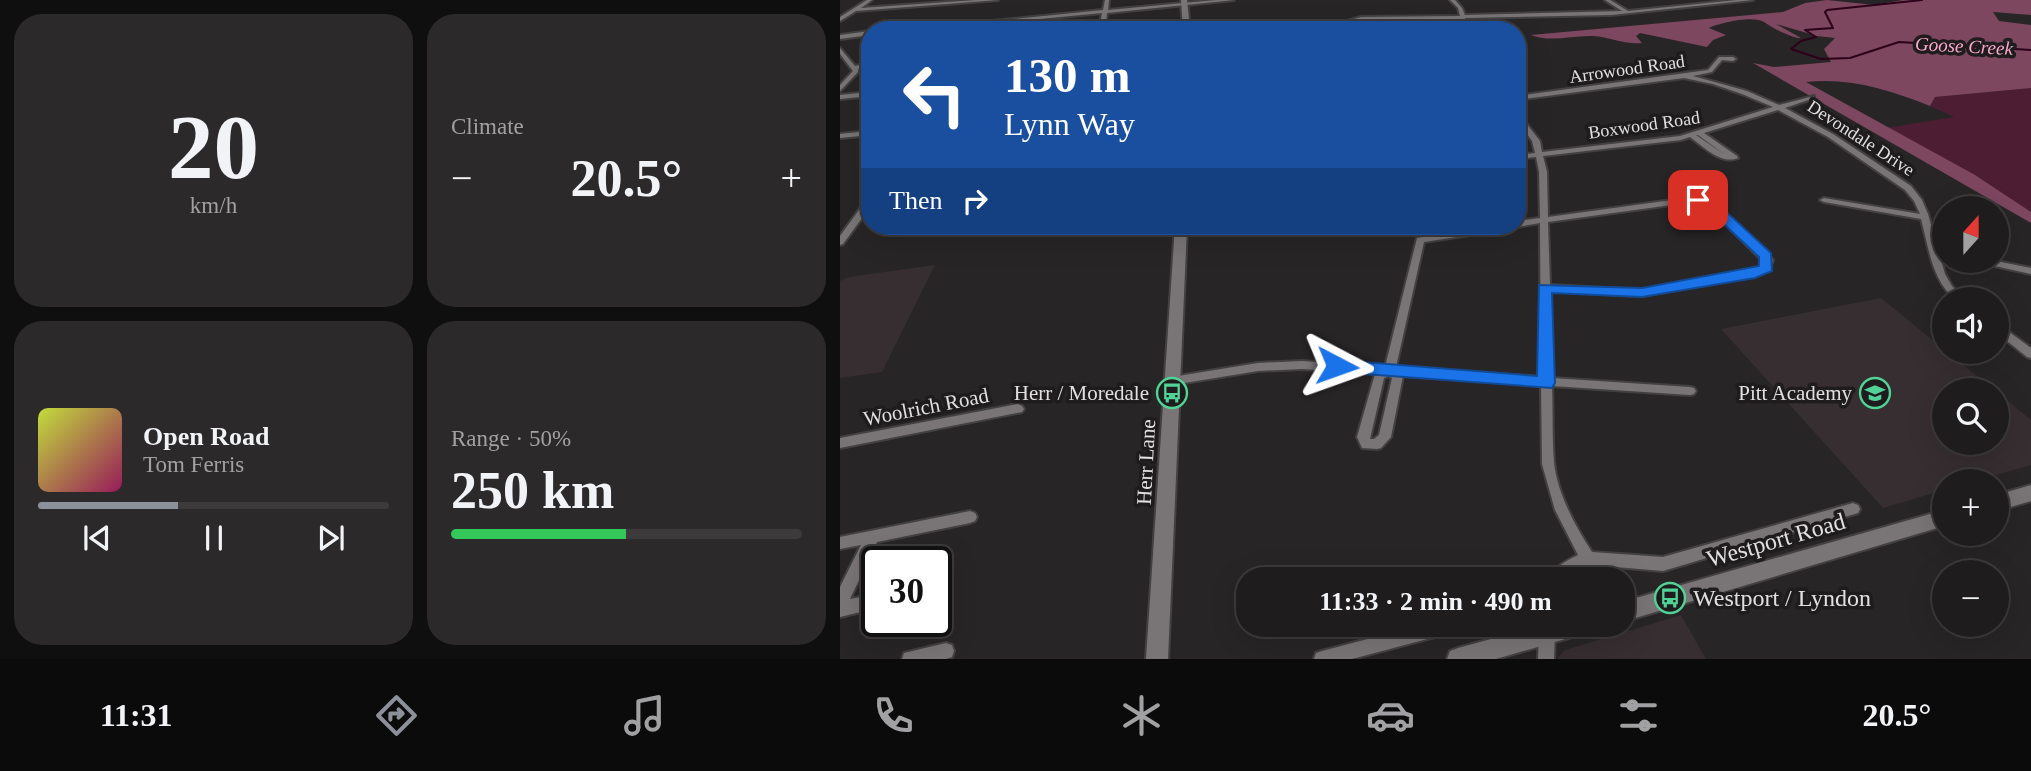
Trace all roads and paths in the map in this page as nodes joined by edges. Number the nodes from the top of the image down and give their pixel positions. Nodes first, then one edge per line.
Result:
1 (870, 0) edge
2 (996, 0) edge
3 (1107, 0) edge
4 (1232, 0) edge
5 (1452, 0) edge
6 (1607, 0) edge
7 (1683, 0) edge
8 (1751, 0) edge
9 (1184, 2) edge
10 (1535, 4) dead end
11 (1695, 6) junction
12 (853, 10) junction
13 (1626, 12) junction
14 (1104, 14) junction
15 (1542, 15) junction
16 (1462, 17) junction
17 (840, 19) edge
18 (1382, 19) joint
19 (1016, 21) edge
20 (1103, 21) edge
21 (1187, 21) edge
22 (1347, 21) edge
23 (1463, 21) edge
24 (861, 34) edge
25 (840, 37) edge
26 (840, 50) edge
27 (1733, 59) dead end
28 (861, 67) edge
29 (855, 68) junction
30 (1710, 71) junction
31 (1684, 76) junction
32 (1719, 85) junction
33 (840, 89) edge
34 (861, 95) edge
35 (840, 97) edge
36 (1526, 97) edge
37 (1812, 97) dead end
38 (1781, 108) junction
39 (1526, 125) edge
40 (1700, 133) junction
41 (861, 134) edge
42 (1691, 135) junction
43 (840, 136) edge
44 (1541, 154) junction
45 (1526, 156) edge
46 (1824, 200) dead end
47 (861, 213) edge
48 (1924, 218) junction
49 (1543, 220) junction
50 (1526, 223) edge
51 (1180, 235) edge
52 (1452, 235) edge
53 (840, 242) edge
54 (1932, 250) edge
55 (2009, 266) edge
56 (2031, 271) edge
57 (1545, 288) junction
58 (2009, 337) edge
59 (2031, 354) edge
60 (1390, 370) junction
61 (1172, 381) junction
62 (1546, 383) junction
63 (1690, 391) dead end
64 (1018, 409) dead end
65 (840, 443) edge
66 (2031, 493) edge
67 (2009, 499) edge
68 (1853, 509) dead end
69 (970, 517) dead end
70 (1932, 521) edge
71 (873, 536) junction
72 (840, 543) edge
73 (1587, 558) junction
74 (1569, 567) edge
75 (1589, 567) edge
76 (1595, 567) edge
77 (840, 603) edge
78 (861, 604) edge
79 (1635, 608) edge
80 (840, 609) edge
81 (1405, 637) edge
82 (1541, 637) edge
83 (1547, 637) edge
84 (946, 651) dead end
85 (1506, 653) edge
86 (910, 659) edge
87 (1157, 659) edge
88 (1322, 659) edge
89 (1458, 659) edge
90 (1546, 659) edge

1 - 12 street
2 - 12 street
3 - 14 street
4 - 9 street
5 - 16 street
6 - 13 street
7 - 11 street
8 - 11 street
9 - 14 street
9 - 21 main road
10 - 15 street
11 - 13 street
12 - 17 street
13 - 15 street
14 - 19 street
14 - 20 street
15 - 16 street
16 - 18 street
16 - 23 street
18 - 22 street
24 - 25 street
26 - 29 street
27 - 30 street, Arrowood Road
28 - 29 street
29 - 33 street
30 - 31 street, Arrowood Road
30 - 32 street
31 - 32 street, Devondale Drive
31 - 36 street, Arrowood Road
32 - 38 street, Devondale Drive
34 - 35 street
37 - 38 street, Boxwood Road
38 - 40 street, Boxwood Road
38 - 48 street, Devondale Drive
39 - 44 street
40 - 42 street, Boxwood Road
40 - 42 street
41 - 43 street
42 - 44 street, Boxwood Road
44 - 45 street, Boxwood Road
44 - 49 street
46 - 48 street
47 - 53 street
48 - 54 street, Devondale Drive
49 - 50 street
49 - 57 street
49 - 57 street
51 - 61 main road, Herr Lane
52 - 60 street
55 - 56 street
57 - 62 street
58 - 59 street
60 - 60 street
60 - 61 street
60 - 62 street
61 - 87 main road, Herr Lane
62 - 63 street
62 - 73 street
64 - 65 street, Woolrich Road
66 - 67 main road
68 - 73 street
69 - 71 street
70 - 79 main road, Westport Road
71 - 72 street
71 - 77 street
73 - 74 street
73 - 75 street
73 - 76 street
78 - 80 street
81 - 88 street
82 - 85 main road
83 - 90 street
84 - 86 street
85 - 89 main road

